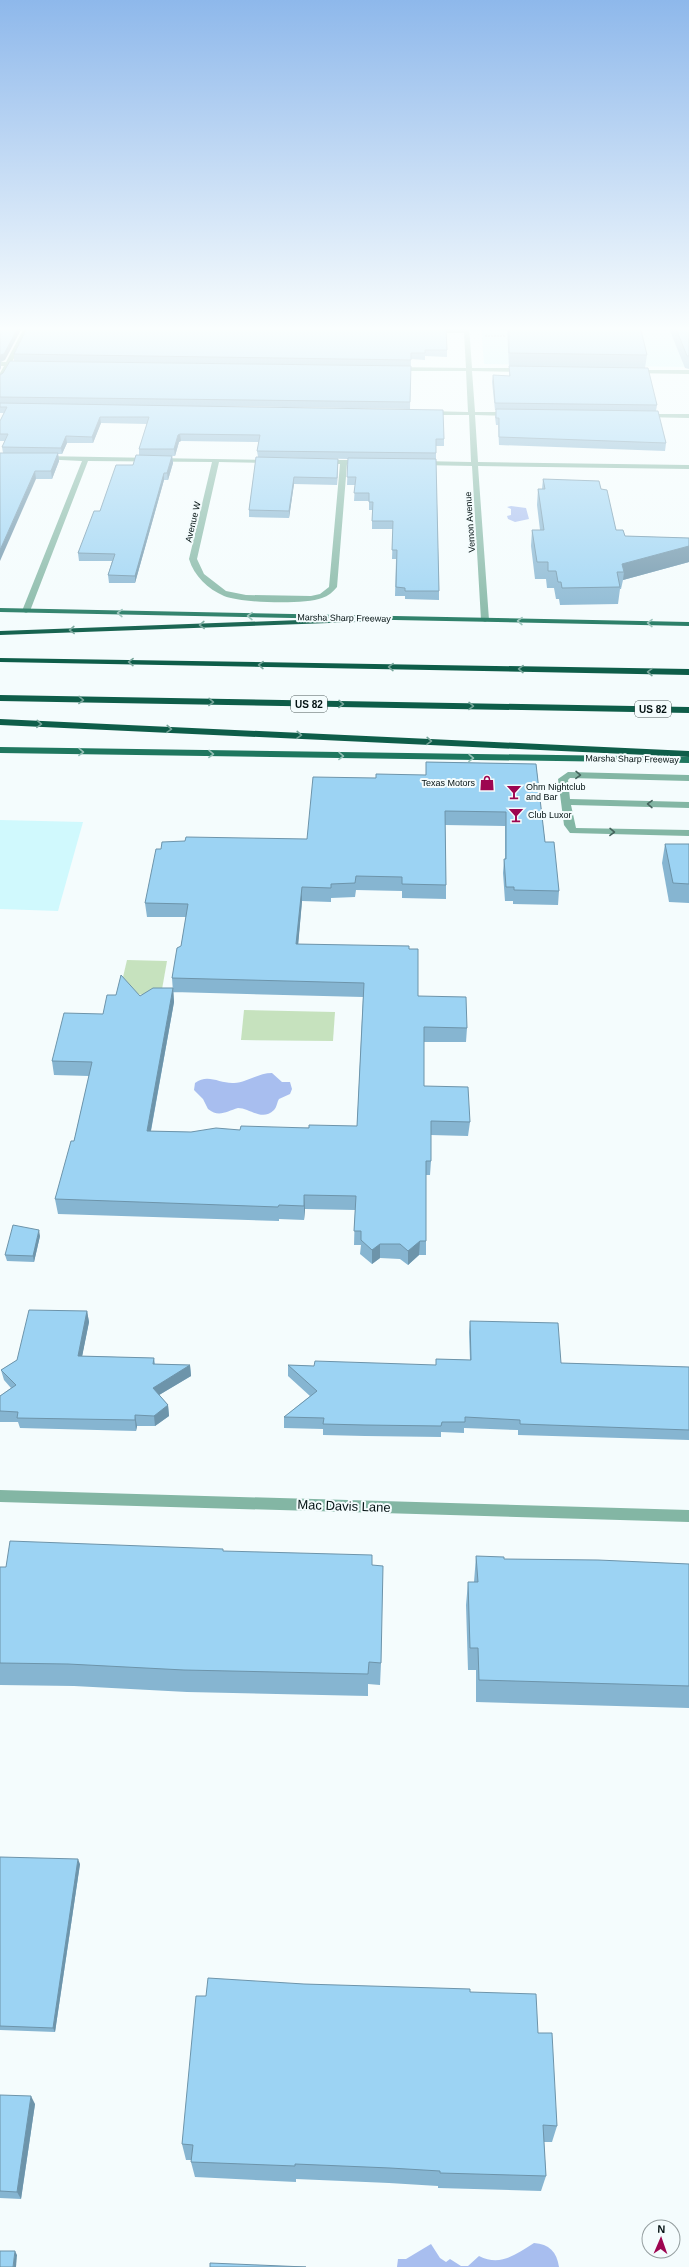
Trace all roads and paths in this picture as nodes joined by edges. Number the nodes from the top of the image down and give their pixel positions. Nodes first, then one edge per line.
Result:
1 (473, 432) edge
2 (31, 458) edge
3 (86, 458) junction
4 (216, 460) junction
5 (276, 461) edge
6 (314, 461) edge
7 (344, 462) junction
8 (375, 462) edge
9 (413, 463) edge
10 (475, 464) junction
11 (689, 467) edge
12 (0, 610) edge
13 (26, 611) junction
14 (381, 619) junction
15 (485, 620) junction
16 (689, 624) edge
17 (0, 633) edge
18 (0, 660) edge
19 (689, 672) edge
20 (0, 698) edge
21 (689, 710) edge
22 (0, 722) edge
23 (0, 750) edge
24 (689, 754) edge
25 (689, 760) edge
26 (689, 778) edge
27 (566, 802) junction
28 (689, 805) edge
29 (689, 833) edge
30 (0, 1496) edge
31 (689, 1516) edge

1 - 10 street, Vernon Avenue
2 - 3 street
3 - 4 street
3 - 13 street
4 - 5 street
4 - 7 street, Avenue W
6 - 7 street
7 - 8 street
9 - 10 street
10 - 11 street
10 - 15 street, Vernon Avenue
12 - 13 main road, Marsha Sharp Freeway
14 -> 13 main road, Marsha Sharp Freeway
14 - 15 main road, Marsha Sharp Freeway
14 -> 17 highway
16 -> 15 main road, Marsha Sharp Freeway
19 -> 18 highway
20 -> 21 highway, US 82
22 -> 24 highway
23 -> 25 main road, Marsha Sharp Freeway
27 -> 26 street
28 -> 27 street
27 -> 29 street
30 - 31 street, Mac Davis Lane

